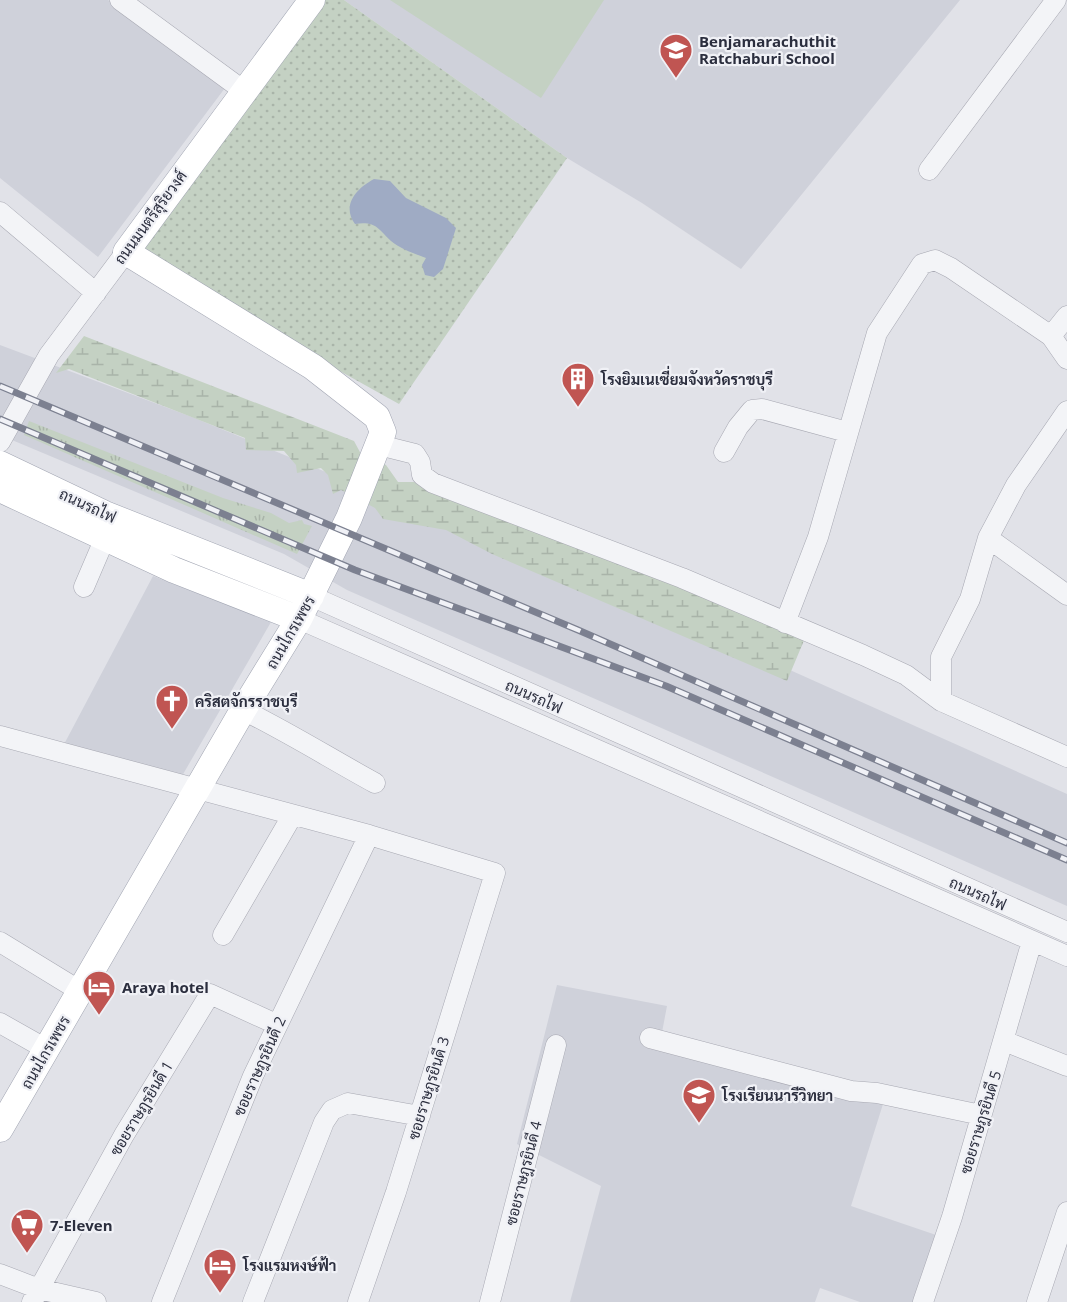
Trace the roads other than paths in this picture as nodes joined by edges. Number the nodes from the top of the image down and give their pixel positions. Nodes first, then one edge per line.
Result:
1 (120, 0) edge
2 (312, 0) edge
3 (1056, 0) edge
4 (244, 90) junction
5 (929, 170) dead end
6 (0, 212) edge
7 (126, 252) junction
8 (96, 293) junction
9 (1067, 316) edge
10 (1051, 336) junction
11 (1067, 359) edge
12 (1067, 411) edge
13 (847, 432) junction
14 (0, 442) edge
15 (378, 448) junction
16 (724, 452) dead end
17 (0, 464) edge
18 (0, 489) edge
19 (105, 538) junction
20 (987, 538) junction
21 (84, 587) dead end
22 (1067, 595) edge
23 (311, 596) junction
24 (299, 619) junction
25 (785, 623) junction
26 (941, 701) junction
27 (243, 710) junction
28 (0, 736) edge
29 (1067, 757) edge
30 (375, 783) dead end
31 (197, 790) junction
32 (292, 816) junction
33 (369, 836) junction
34 (1067, 932) edge
35 (223, 935) dead end
36 (1032, 941) junction
37 (0, 942) edge
38 (1067, 956) edge
39 (80, 991) junction
40 (0, 1023) edge
41 (276, 1024) junction
42 (650, 1038) dead end
43 (1004, 1041) junction
44 (556, 1045) dead end
45 (46, 1050) junction
46 (1067, 1066) edge
47 (981, 1114) junction
48 (420, 1116) junction
49 (0, 1129) edge
50 (1067, 1212) edge
51 (0, 1274) edge
52 (35, 1295) edge
53 (96, 1302) edge
54 (162, 1302) edge
55 (253, 1302) edge
56 (358, 1302) edge
57 (490, 1302) edge
58 (923, 1302) edge
59 (1036, 1302) edge

1 - 4 street
2 - 4 main road, ถนนมนตรีสุริยวงศ์
3 - 5 street
4 - 7 main road, ถนนมนตรีสุริยวงศ์
6 - 8 street
7 - 8 street, ถนนมนตรีสุริยวงศ์
7 - 15 main road, ถนนไกรเพชร
8 - 14 street, ถนนมนตรีสุริยวงศ์
9 - 10 street
10 - 11 street
10 - 13 street
12 - 20 street
13 - 16 street
13 - 25 street
15 - 23 main road, ถนนไกรเพชร
15 - 25 street
17 - 23 main road, ถนนรถไฟ
18 - 19 main road, ถนนรถไฟ
19 - 21 street
19 - 24 main road, ถนนรถไฟ
20 - 22 street
20 - 26 street
23 - 24 main road, ถนนไกรเพชร
23 - 34 street, ถนนรถไฟ
24 - 27 main road, ถนนไกรเพชร
24 - 36 street, ถนนรถไฟ
25 - 26 street
26 - 29 street
27 - 30 street
27 - 31 main road, ถนนไกรเพชร
28 - 31 street
31 - 32 street
31 - 39 main road, ถนนไกรเพชร
32 - 33 street
32 - 35 street
33 - 41 street, ซอยราษฎรยินดี 2
33 - 48 street, ซอยราษฎรยินดี 3
36 - 38 street, ถนนรถไฟ
36 - 43 street, ซอยราษฎรยินดี 5
37 - 39 street
39 - 45 main road, ถนนไกรเพชร
40 - 45 street
41 - 52 street, ซอยราษฎรยินดี 1
41 - 54 street, ซอยราษฎรยินดี 2
42 - 47 street
43 - 46 street
43 - 47 street, ซอยราษฎรยินดี 5
44 - 57 street, ซอยราษฎรยินดี 4
45 - 49 main road, ถนนไกรเพชร
47 - 58 street, ซอยราษฎรยินดี 5
48 - 55 street
48 - 56 street, ซอยราษฎรยินดี 3
50 - 59 street
51 - 52 street
52 - 53 street

